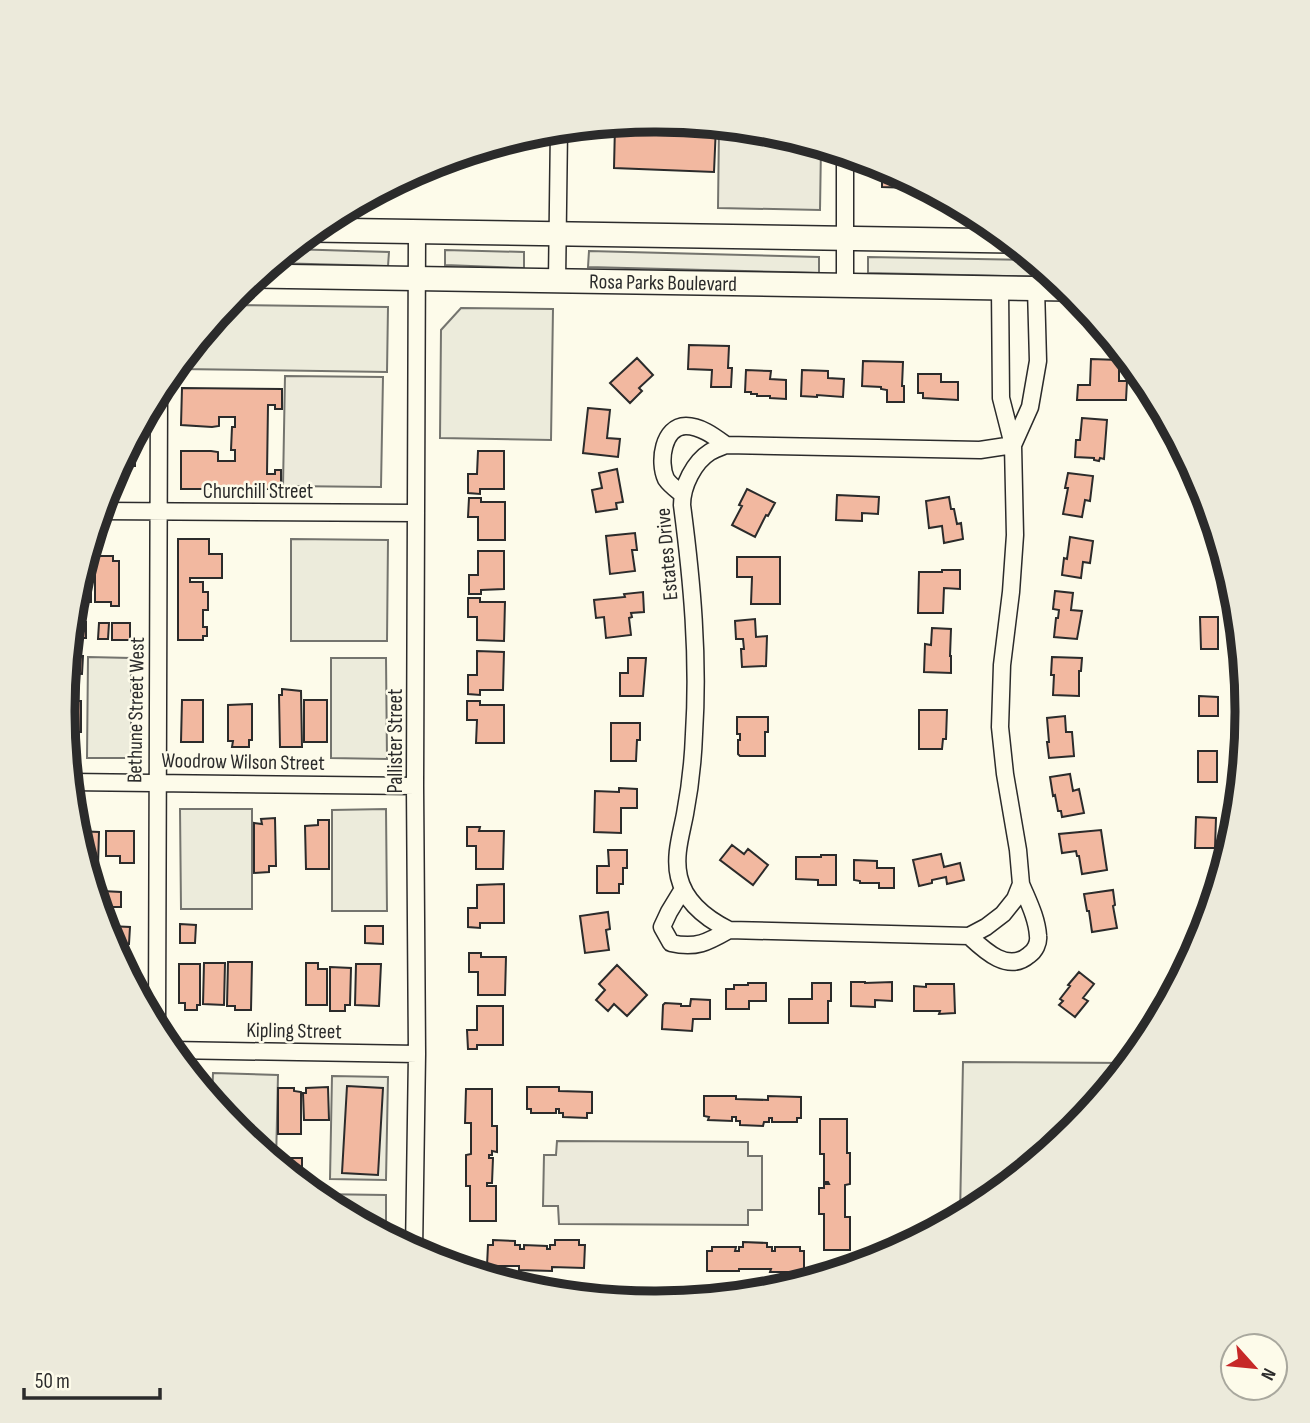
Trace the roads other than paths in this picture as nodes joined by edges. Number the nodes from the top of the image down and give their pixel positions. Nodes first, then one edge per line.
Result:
1 (559, 140) edge
2 (845, 164) edge
3 (331, 230) edge
4 (417, 232) junction
5 (558, 234) junction
6 (846, 238) junction
7 (993, 241) edge
8 (273, 276) edge
9 (417, 278) junction
10 (558, 281) junction
11 (845, 286) junction
12 (1000, 288) junction
13 (1036, 288) junction
14 (1050, 288) edge
15 (159, 412) edge
16 (726, 445) junction
17 (1013, 445) junction
18 (682, 494) junction
19 (111, 512) edge
20 (158, 512) junction
21 (416, 513) junction
22 (79, 782) edge
23 (156, 782) junction
24 (415, 786) junction
25 (1021, 884) junction
26 (683, 889) junction
27 (729, 930) junction
28 (969, 936) junction
29 (157, 1007) edge
30 (185, 1050) edge
31 (417, 1054) junction
32 (414, 1238) edge

1 - 5 street
2 - 6 street
3 - 4 street
4 - 5 street
4 - 9 street, Pallister Street
5 - 6 street
5 - 10 street
6 - 7 street
6 - 11 street
8 - 9 street, Rosa Parks Boulevard
9 - 10 street, Rosa Parks Boulevard
9 - 21 street, Pallister Street
10 - 11 street, Rosa Parks Boulevard
11 - 12 street, Rosa Parks Boulevard
12 - 13 street, Rosa Parks Boulevard
12 - 17 street
13 - 14 street, Rosa Parks Boulevard
13 - 17 street
15 - 20 street, Bethune Street West
16 - 17 street
16 - 18 street, Estates Drive
16 - 18 street
17 - 25 street
18 - 26 street, Estates Drive
19 - 20 street, Churchill Street
20 - 21 street, Churchill Street
20 - 23 street, Bethune Street West
21 - 24 street, Pallister Street
22 - 23 street, Woodrow Wilson Street
23 - 24 street, Woodrow Wilson Street
23 - 29 street, Bethune Street West
24 - 31 street, Pallister Street
25 - 28 street
25 - 28 street
26 - 27 street
26 - 27 street
27 - 28 street
30 - 31 street, Kipling Street
31 - 32 street, Pallister Street

